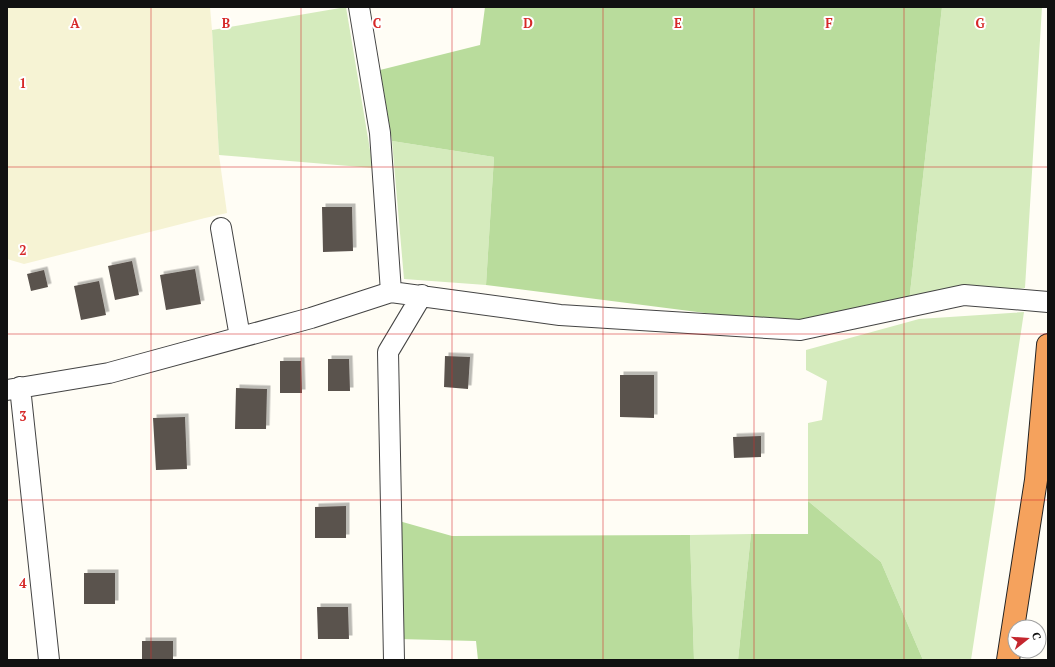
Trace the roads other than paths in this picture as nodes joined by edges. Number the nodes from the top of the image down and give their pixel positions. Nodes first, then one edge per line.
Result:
1 (359, 7) edge
2 (221, 228) dead end
3 (391, 292) junction
4 (422, 295) junction
5 (1048, 302) edge
6 (240, 338) junction
7 (1048, 345) edge
8 (13, 388) edge
9 (48, 660) edge
10 (394, 660) edge
11 (1008, 660) edge

1 - 3 street
2 - 6 street
3 - 4 street
3 - 6 street
4 - 5 street
4 - 10 street
6 - 8 street
7 - 11 highway
8 - 9 street

